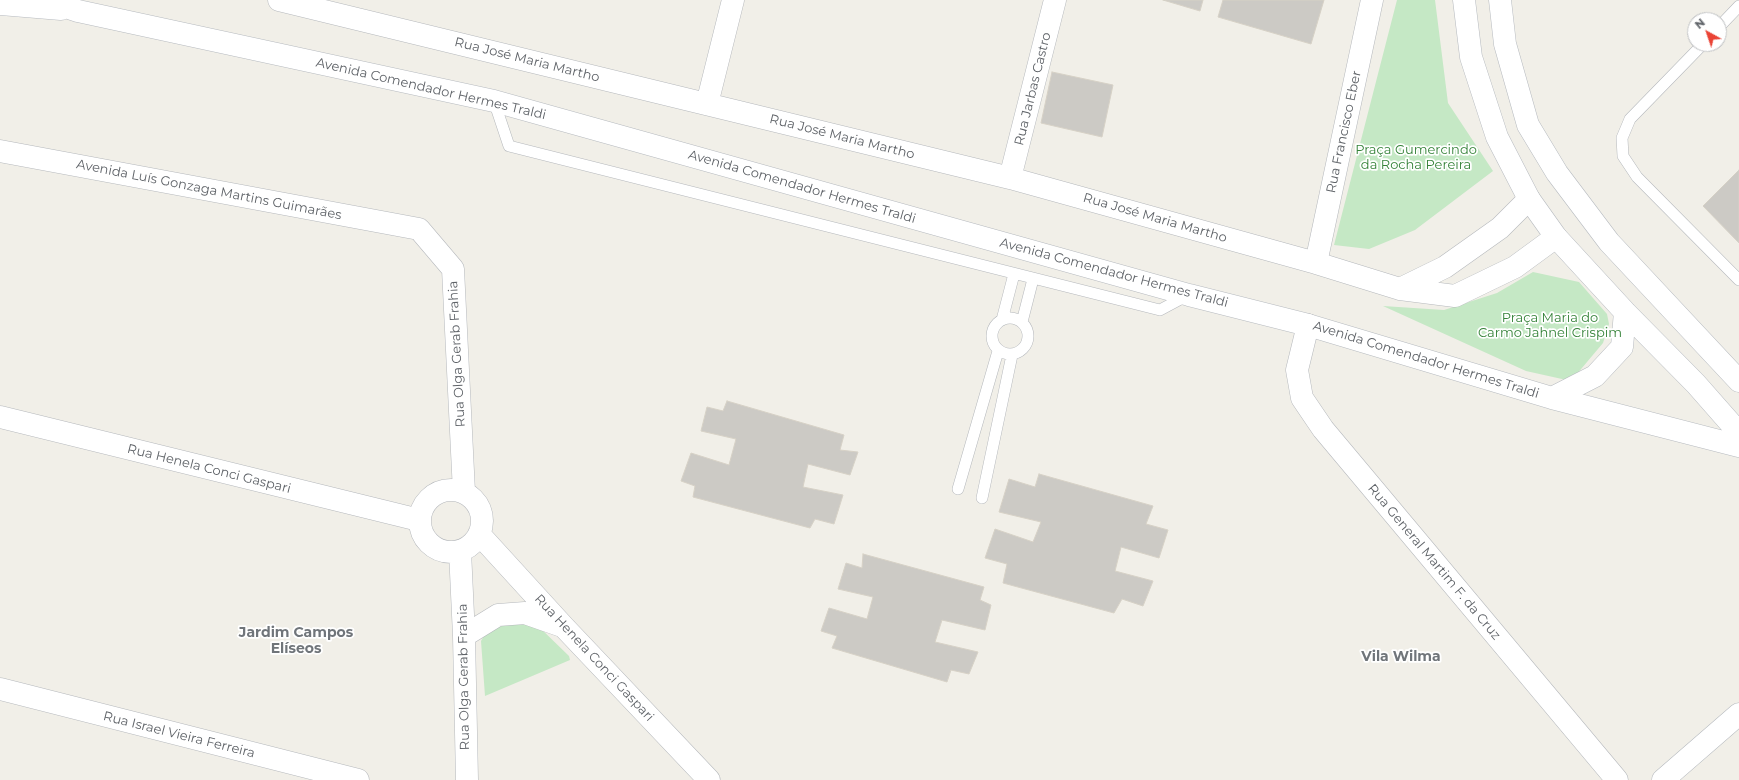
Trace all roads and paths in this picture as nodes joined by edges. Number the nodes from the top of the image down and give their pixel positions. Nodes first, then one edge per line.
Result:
1 (46, 0) edge
2 (279, 0) edge
3 (733, 0) edge
4 (1055, 0) edge
5 (1372, 0) edge
6 (1464, 0) edge
7 (1500, 0) edge
8 (0, 4) edge
9 (1739, 6) edge
10 (78, 11) junction
11 (1727, 19) edge
12 (1695, 52) edge
13 (494, 101) junction
14 (707, 104) junction
15 (0, 151) edge
16 (1010, 178) junction
17 (1530, 199) junction
18 (419, 229) joint
19 (1556, 237) junction
20 (1316, 263) junction
21 (1014, 274) junction
22 (1033, 279) junction
23 (1739, 280) edge
24 (1400, 289) junction
25 (1189, 295) junction
26 (1625, 312) junction
27 (1002, 320) junction
28 (1022, 322) junction
29 (1308, 325) junction
30 (998, 351) junction
31 (1012, 355) junction
32 (1739, 382) edge
33 (1552, 398) junction
34 (0, 417) edge
35 (1739, 433) edge
36 (1739, 446) edge
37 (958, 488) dead end
38 (464, 492) junction
39 (982, 498) dead end
40 (419, 520) junction
41 (480, 534) junction
42 (460, 551) junction
43 (563, 626) junction
44 (464, 636) junction
45 (0, 689) edge
46 (1739, 714) edge
47 (358, 780) edge
48 (466, 780) edge
49 (709, 780) edge
50 (1617, 780) edge
51 (1663, 780) edge

1 - 10 street, Avenida Comendador Hermes Traldi
2 - 14 street, Rua José Maria Martho
3 - 14 street
4 - 16 street, Rua Jarbas Castro
5 - 20 street, Rua Francisco Eber
6 - 17 street
7 - 32 street
8 - 10 street
9 - 11 lane
10 - 13 street, Avenida Comendador Hermes Traldi
12 - 23 lane
13 - 21 lane
13 - 25 street, Avenida Comendador Hermes Traldi
14 - 16 street, Rua José Maria Martho
15 - 18 street, Avenida Luís Gonzaga Martins Guimarães
16 - 20 street, Rua José Maria Martho
17 - 19 street
17 - 24 street
18 - 38 street, Rua Olga Gerab Frahia
19 - 24 street, Rua José Maria Martho
19 - 26 street
20 - 24 street, Rua José Maria Martho
21 - 22 lane
21 - 27 lane
22 - 25 lane
22 - 28 lane
25 - 29 street, Avenida Comendador Hermes Traldi
26 - 33 street, Avenida Comendador Hermes Traldi
26 - 35 street
27 - 28 lane
27 - 30 lane
28 - 31 lane
29 - 33 street, Avenida Comendador Hermes Traldi
29 - 50 street, Rua General Martim F. da Cruz
30 - 31 lane
30 - 37 lane
31 - 39 lane
33 - 36 street, Avenida Comendador Hermes Traldi
34 - 40 street, Rua Henela Conci Gaspari
38 - 40 street
38 - 41 street
40 - 42 street
41 - 42 street
41 - 43 street, Rua Henela Conci Gaspari
42 - 44 street, Rua Olga Gerab Frahia
43 - 44 street
43 - 49 street, Rua Henela Conci Gaspari
44 - 48 street, Rua Olga Gerab Frahia
45 - 47 street, Rua Israel Vieira Ferreira
46 - 51 street

